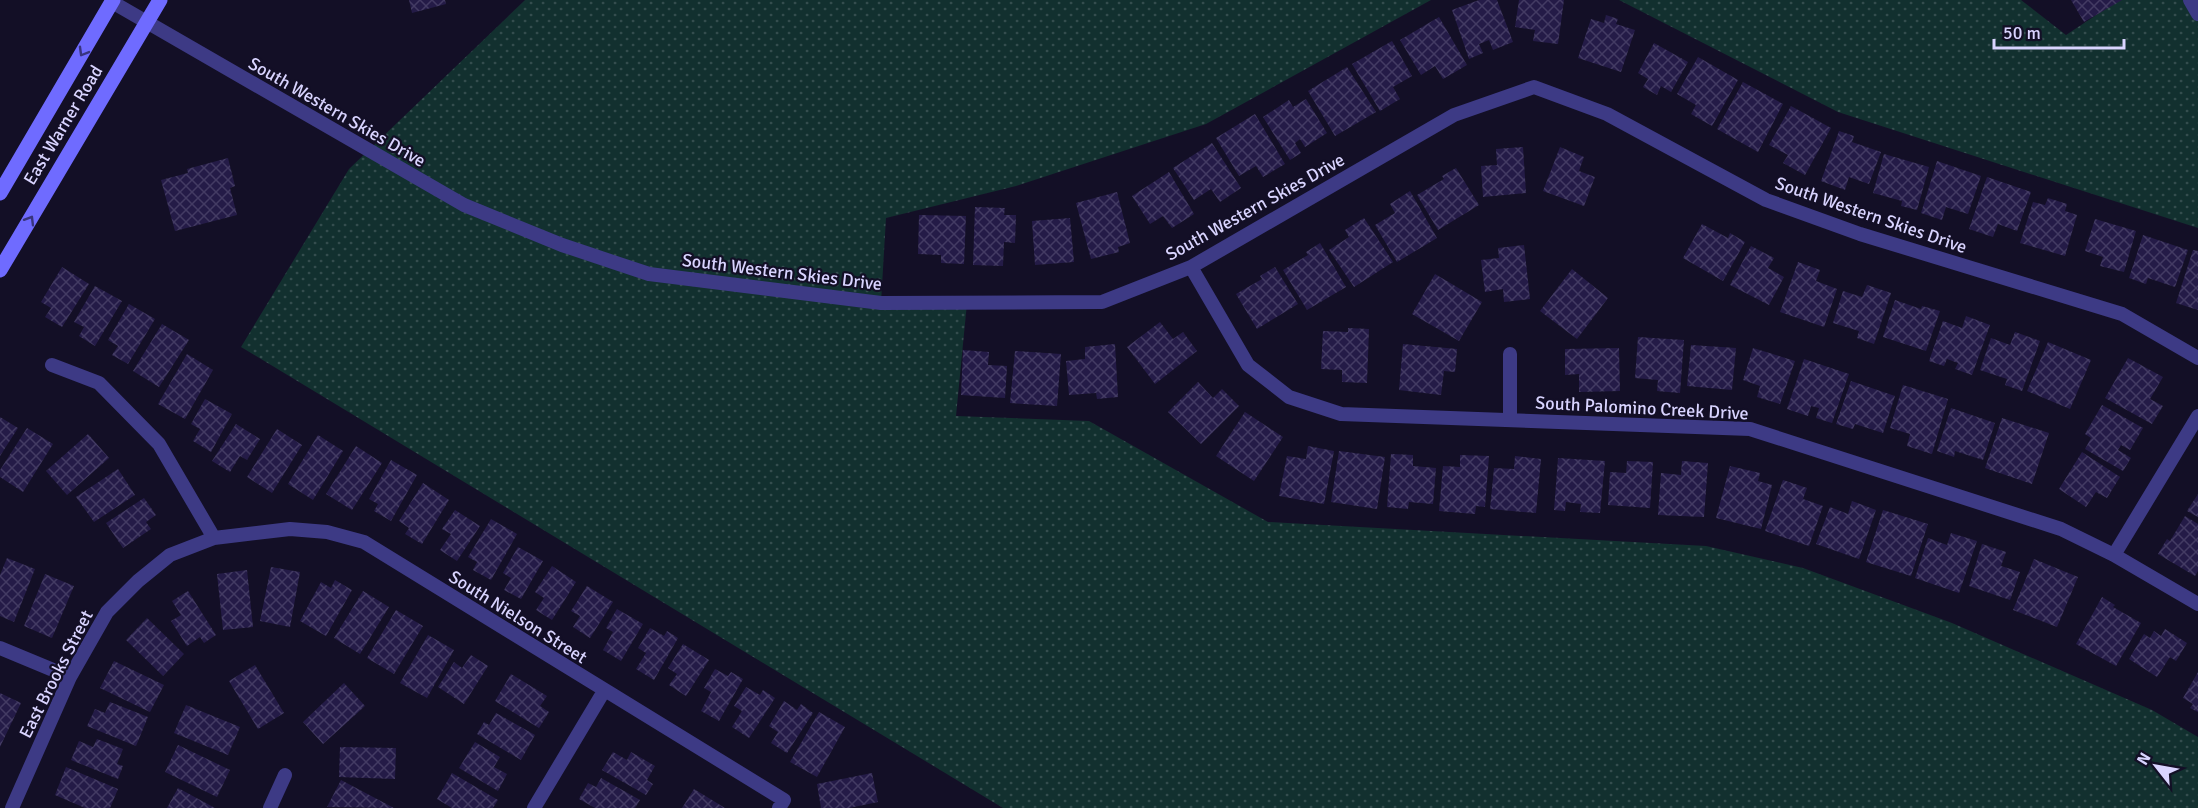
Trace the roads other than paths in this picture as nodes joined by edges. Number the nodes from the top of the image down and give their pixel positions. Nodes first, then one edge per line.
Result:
1 (160, 0) edge
2 (2190, 0) edge
3 (113, 1) edge
4 (2198, 14) edge
5 (146, 23) junction
6 (0, 193) edge
7 (1191, 267) junction
8 (0, 270) edge
9 (1510, 354) dead end
10 (2198, 358) edge
11 (52, 365) dead end
12 (2198, 416) edge
13 (1510, 420) junction
14 (214, 538) junction
15 (2114, 555) junction
16 (2198, 604) edge
17 (0, 648) edge
18 (70, 677) junction
19 (604, 691) junction
20 (285, 775) dead end
21 (781, 804) edge
22 (12, 808) edge
23 (270, 808) edge
24 (534, 808) edge

1 - 5 main road, East Warner Road
2 - 4 street
3 - 5 street, South Western Skies Drive
3 -> 6 main road, East Warner Road
5 - 7 street, South Western Skies Drive
8 -> 5 main road, East Warner Road
7 - 10 street, South Western Skies Drive
7 - 13 street, South Palomino Creek Drive
9 - 13 street
11 - 14 street
12 - 15 street
13 - 15 street, South Palomino Creek Drive
14 - 18 street, East Brooks Street
14 - 19 street, South Nielson Street
15 - 16 street, South Palomino Creek Drive
17 - 18 street
18 - 22 street, East Brooks Street
19 - 21 street, South Nielson Street
19 - 24 street
20 - 23 street

